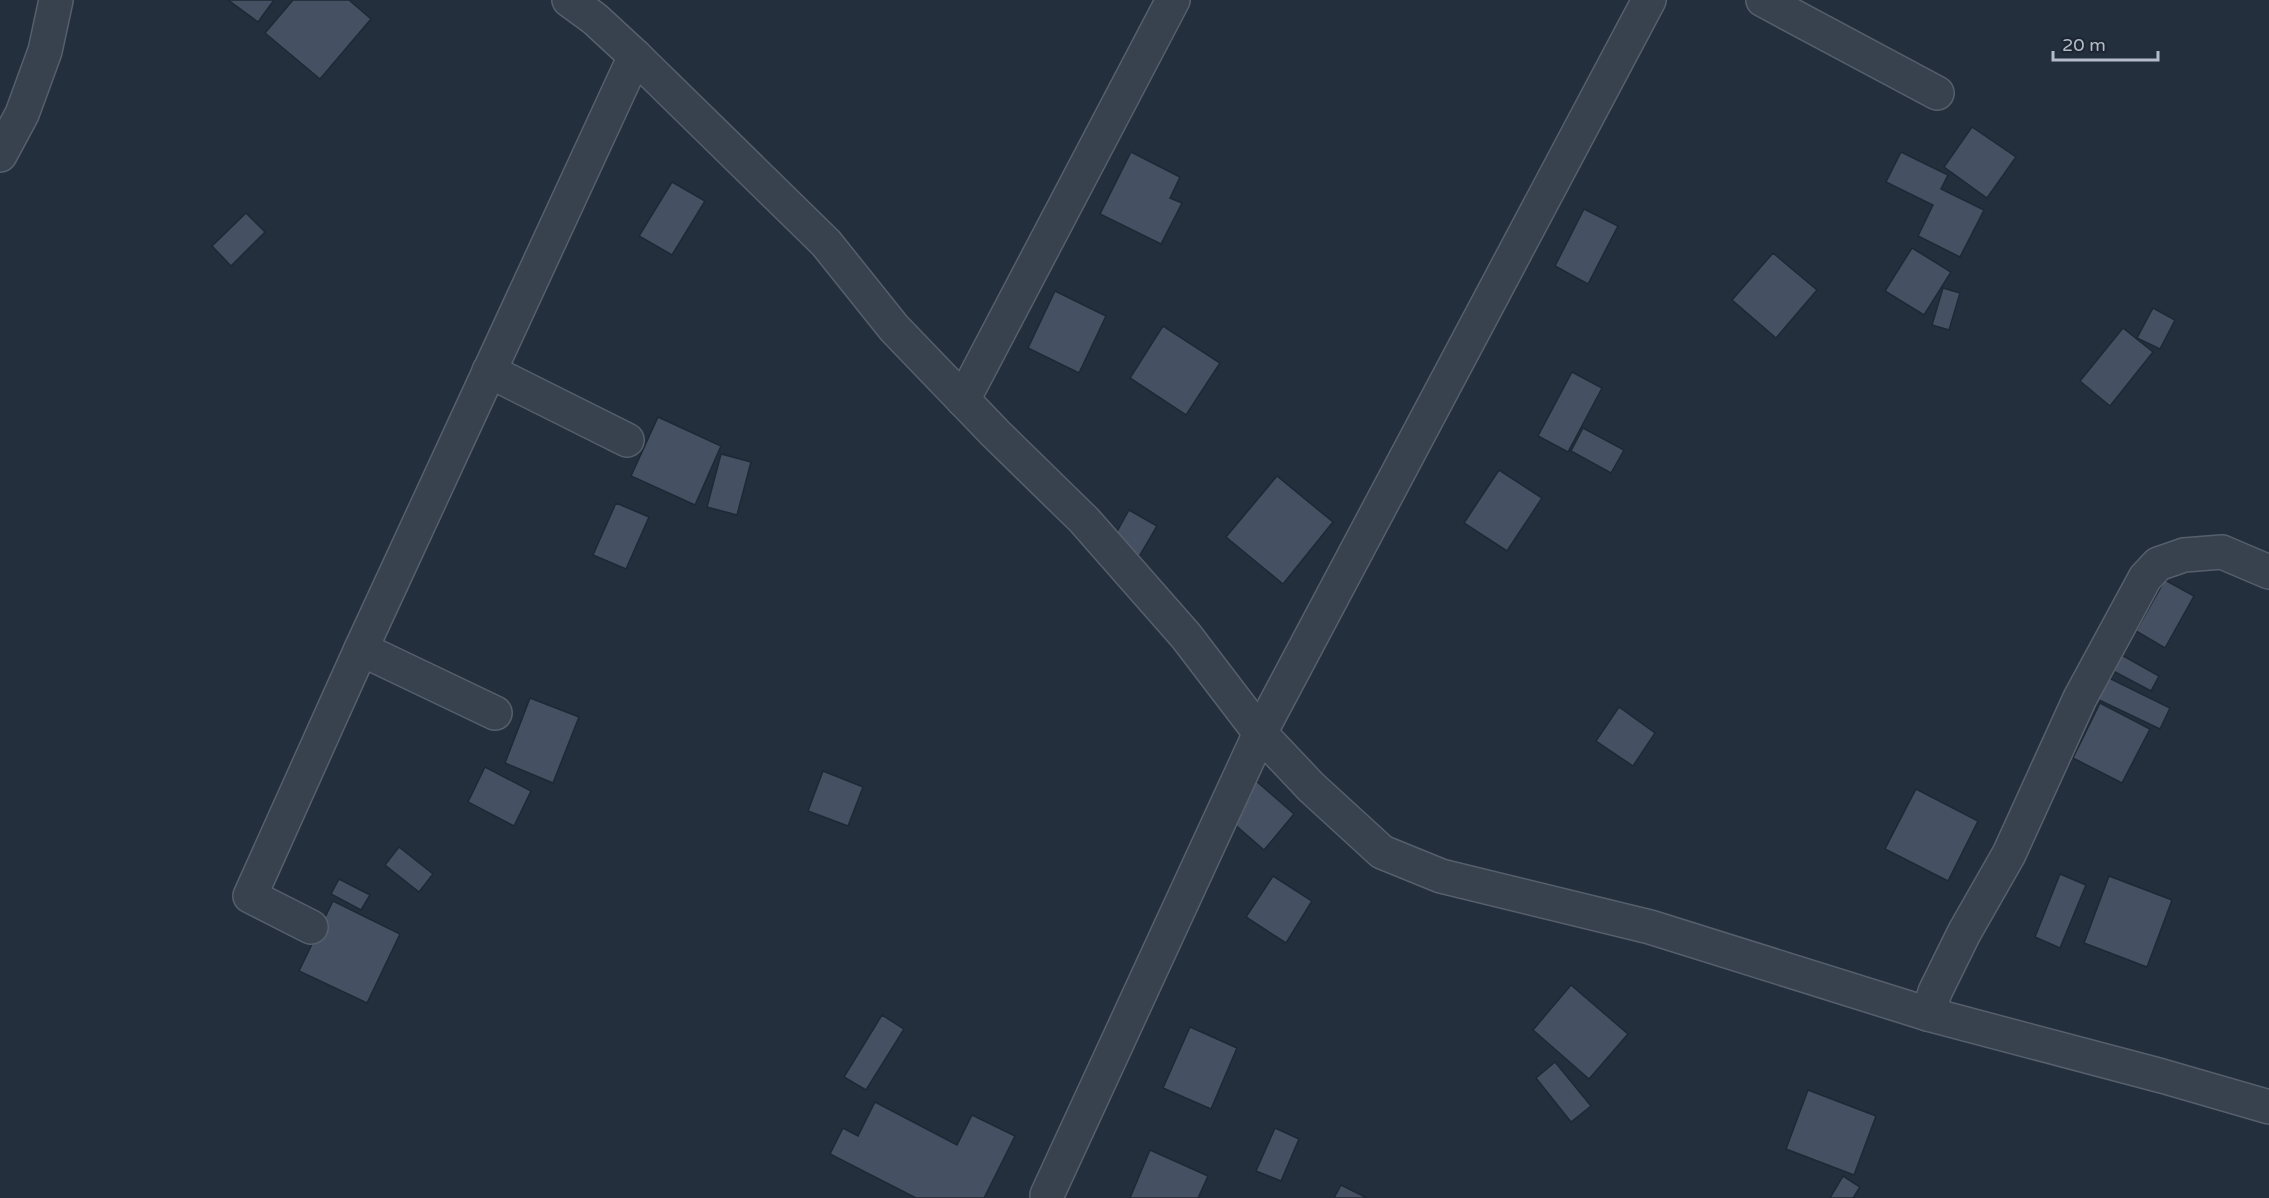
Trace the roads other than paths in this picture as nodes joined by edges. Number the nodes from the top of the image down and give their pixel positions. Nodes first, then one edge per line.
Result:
1 (56, 0) edge
2 (569, 0) edge
3 (1173, 0) edge
4 (1649, 0) edge
5 (1763, 0) edge
6 (635, 56) junction
7 (1937, 93) dead end
8 (0, 155) edge
9 (489, 371) junction
10 (963, 400) junction
11 (627, 440) dead end
12 (2269, 572) edge
13 (361, 649) junction
14 (495, 713) dead end
15 (1260, 733) junction
16 (311, 927) dead end
17 (1928, 1014) junction
18 (2269, 1107) edge
19 (1047, 1195) dead end

1 - 8 street
2 - 6 street
3 - 10 street
4 - 15 street
5 - 7 street
6 - 9 street
6 - 10 street
9 - 11 street
9 - 13 street
10 - 15 street
12 - 17 street
13 - 14 street
13 - 16 street
15 - 17 street
15 - 19 street
17 - 18 street

